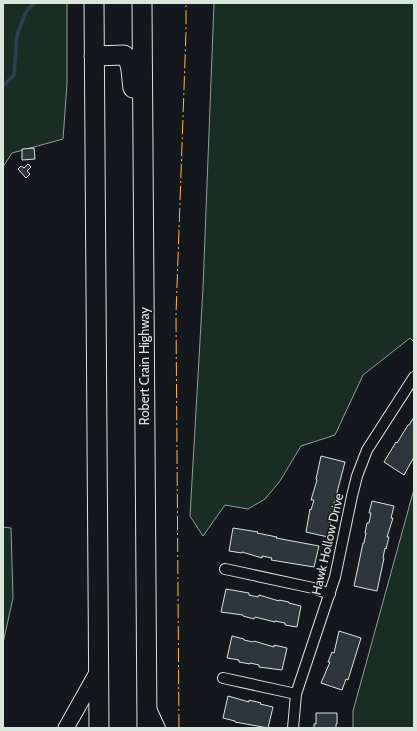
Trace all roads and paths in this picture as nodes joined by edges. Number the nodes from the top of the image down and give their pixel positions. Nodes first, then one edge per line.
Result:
1 (94, 3) edge
2 (142, 3) edge
3 (94, 56) junction
4 (143, 173) junction
5 (414, 377) edge
6 (225, 569) dead end
7 (330, 594) junction
8 (99, 670) junction
9 (223, 678) dead end
10 (146, 689) junction
11 (296, 694) junction
12 (66, 728) edge
13 (99, 728) edge
14 (147, 728) edge
15 (160, 728) edge
16 (293, 728) edge

1 - 3 highway
2 - 4 highway, Robert Crain Highway
3 - 4 highway
3 - 8 highway
4 - 10 highway, Robert Crain Highway
5 - 7 street, Hawk Hollow Drive
6 - 7 street
7 - 11 street, Hawk Hollow Drive
8 - 12 street
8 - 13 highway
9 - 11 street
10 - 14 highway, Robert Crain Highway
10 - 15 street
11 - 16 street, Hawk Hollow Drive

